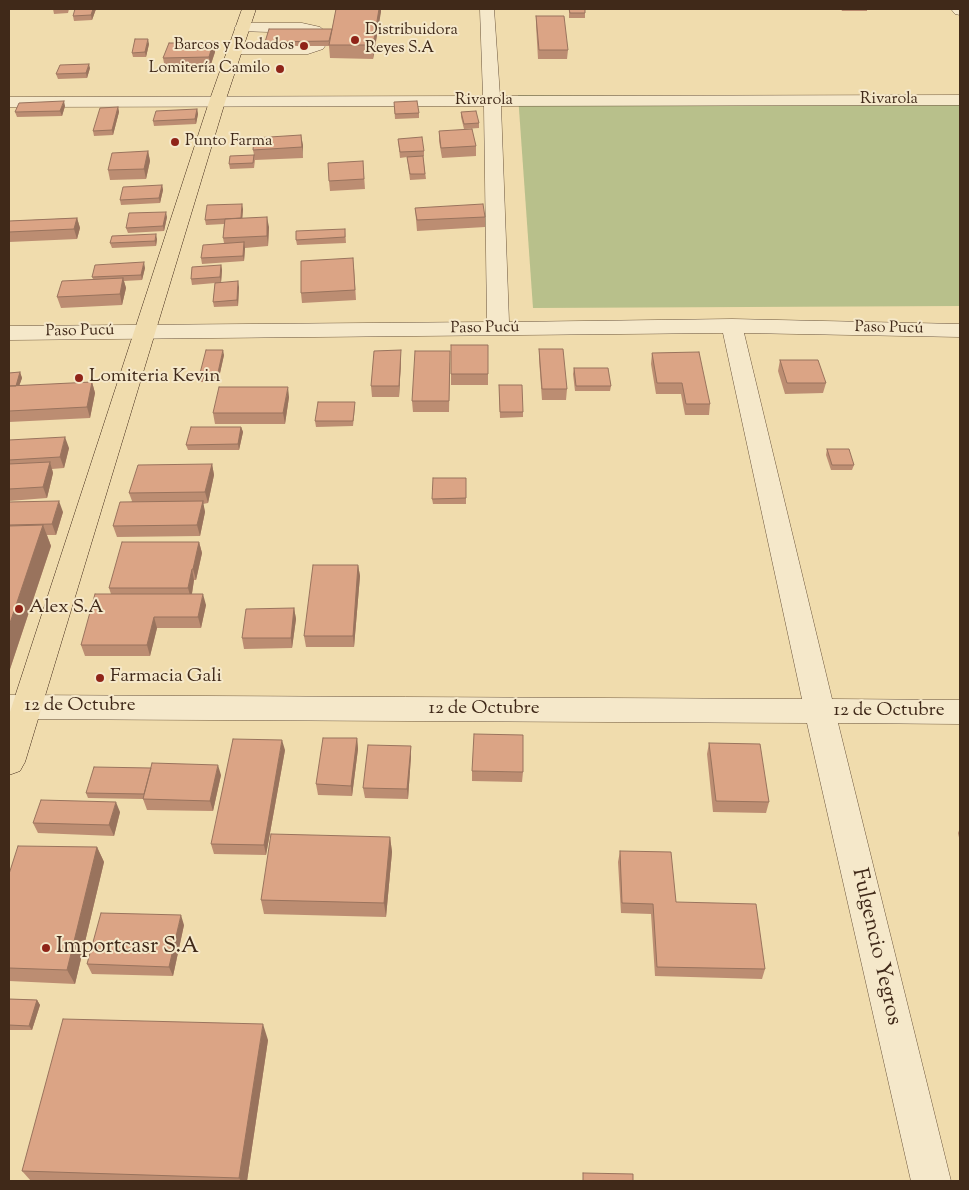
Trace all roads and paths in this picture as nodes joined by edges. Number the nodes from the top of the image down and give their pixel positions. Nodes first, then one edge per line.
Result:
1 (487, 9) edge
2 (242, 29) edge
3 (960, 100) edge
4 (492, 101) junction
5 (9, 102) edge
6 (217, 102) junction
7 (732, 326) junction
8 (498, 329) junction
9 (960, 330) edge
10 (144, 331) junction
11 (9, 333) edge
12 (17, 707) edge
13 (960, 712) edge
14 (820, 713) junction
15 (9, 762) edge
16 (931, 1181) edge

1 - 4 street
2 - 2 street
2 - 6 highway
3 - 4 street, Rivarola
4 - 6 street, Rivarola
4 - 8 street
5 - 6 street, Rivarola
6 - 10 highway
7 - 8 street, Paso Pucú
7 - 9 street, Paso Pucú
7 - 14 street, Fulgencio Yegros
8 - 10 street, Paso Pucú
10 - 11 street, Paso Pucú
10 - 12 highway
12 - 14 street, 12 de Octubre
12 - 15 highway
13 - 14 street, 12 de Octubre
14 - 16 street, Fulgencio Yegros

